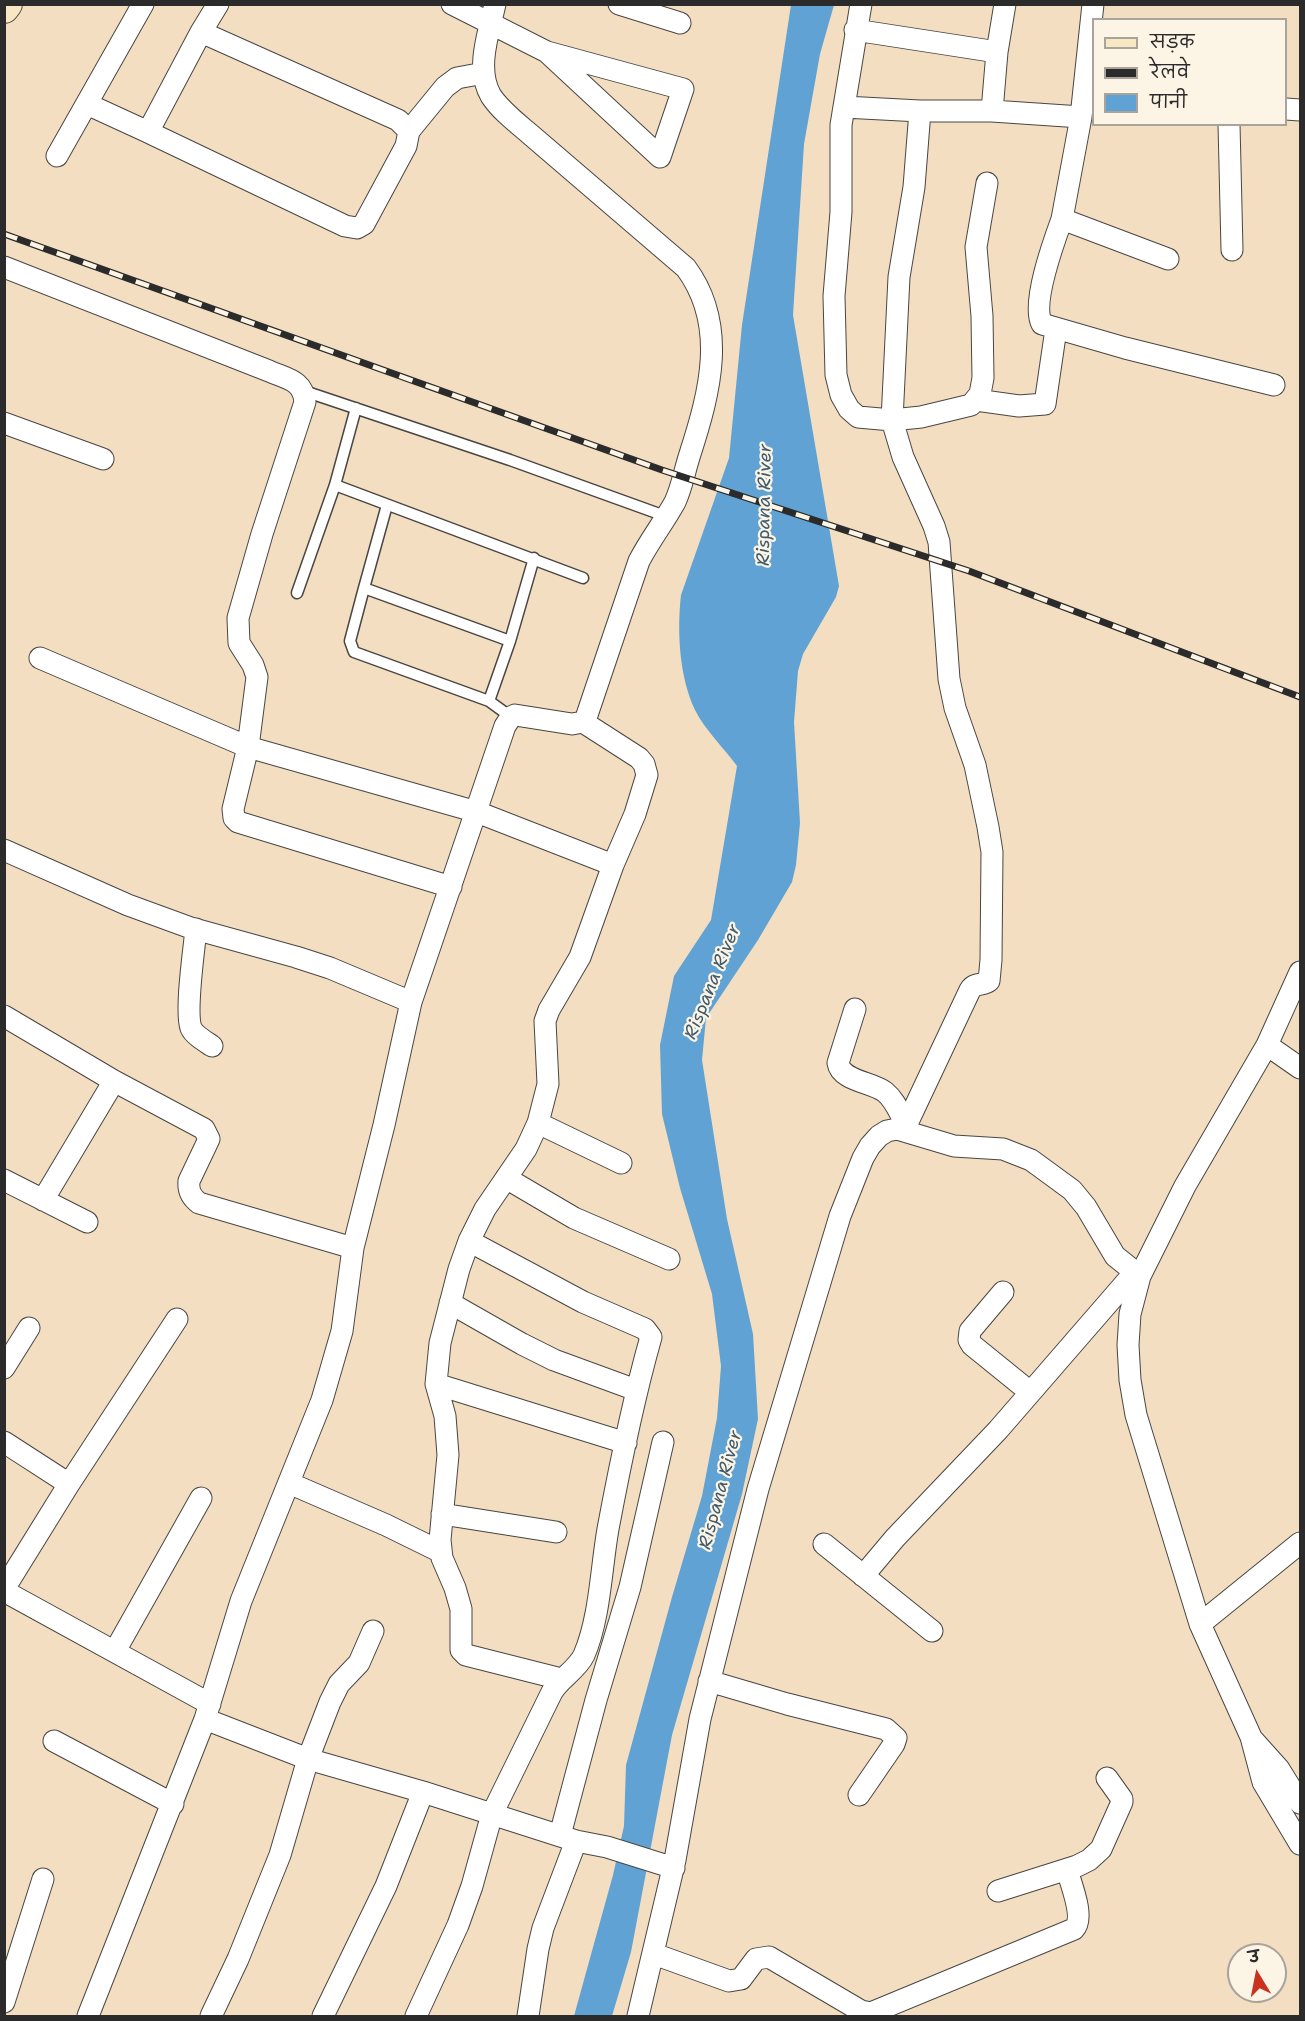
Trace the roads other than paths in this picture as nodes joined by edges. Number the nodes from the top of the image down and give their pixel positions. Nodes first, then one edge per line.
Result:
1 (143, 4) edge
2 (218, 4) edge
3 (452, 4) edge
4 (619, 4) edge
5 (861, 4) edge
6 (1005, 4) edge
7 (1093, 4) edge
8 (493, 14) edge
9 (680, 23) dead end
10 (855, 30) junction
11 (201, 33) junction
12 (547, 51) junction
13 (997, 52) junction
14 (484, 73) junction
15 (87, 104) junction
16 (844, 107) junction
17 (920, 111) junction
18 (992, 111) junction
19 (1081, 117) junction
20 (1229, 126) edge
21 (408, 131) junction
22 (148, 132) junction
23 (57, 156) dead end
24 (987, 183) dead end
25 (1062, 219) junction
26 (1232, 250) dead end
27 (1168, 259) dead end
28 (4, 267) edge
29 (1056, 329) junction
30 (1274, 385) dead end
31 (304, 391) junction
32 (976, 400) junction
33 (356, 408) junction
34 (892, 420) junction
35 (4, 423) edge
36 (103, 459) dead end
37 (334, 485) junction
38 (387, 505) junction
39 (665, 516) junction
40 (534, 558) junction
41 (583, 578) dead end
42 (364, 588) junction
43 (297, 593) dead end
44 (510, 641) junction
45 (40, 658) dead end
46 (489, 702) junction
47 (511, 717) junction
48 (583, 722) junction
49 (248, 747) junction
50 (477, 812) junction
51 (4, 850) edge
52 (613, 865) junction
53 (451, 887) junction
54 (196, 929) junction
55 (1300, 972) edge
56 (411, 1002) junction
57 (855, 1008) dead end
58 (4, 1016) edge
59 (1267, 1045) junction
60 (212, 1046) dead end
61 (1300, 1068) edge
62 (114, 1081) junction
63 (538, 1123) junction
64 (905, 1127) junction
65 (621, 1163) dead end
66 (506, 1178) junction
67 (6, 1185) edge
68 (43, 1200) junction
69 (87, 1222) dead end
70 (469, 1241) junction
71 (353, 1248) junction
72 (669, 1259) dead end
73 (1137, 1274) junction
74 (1003, 1292) dead end
75 (450, 1303) junction
76 (177, 1319) dead end
77 (30, 1328) dead end
78 (4, 1368) edge
79 (436, 1384) junction
80 (636, 1390) junction
81 (1030, 1392) junction
82 (4, 1442) edge
83 (626, 1443) junction
84 (663, 1443) dead end
85 (289, 1483) junction
86 (69, 1484) junction
87 (201, 1498) dead end
88 (442, 1514) junction
89 (556, 1532) dead end
90 (1300, 1543) edge
91 (824, 1544) dead end
92 (441, 1552) junction
93 (863, 1576) junction
94 (4, 1590) edge
95 (1200, 1624) junction
96 (373, 1631) dead end
97 (932, 1631) dead end
98 (115, 1651) junction
99 (561, 1680) junction
100 (709, 1681) junction
101 (207, 1711) junction
102 (1251, 1737) junction
103 (54, 1741) dead end
104 (308, 1759) junction
105 (1107, 1778) dead end
106 (423, 1792) junction
107 (859, 1796) dead end
108 (1300, 1803) edge
109 (173, 1804) junction
110 (492, 1814) junction
111 (568, 1838) junction
112 (1300, 1844) edge
113 (666, 1866) junction
114 (1067, 1870) junction
115 (43, 1879) dead end
116 (998, 1890) dead end
117 (654, 1954) junction
118 (4, 2002) edge
119 (865, 2015) edge
120 (88, 2016) edge
121 (211, 2016) edge
122 (323, 2016) edge
123 (416, 2016) edge
124 (528, 2016) edge
125 (638, 2016) edge

1 - 15 street
2 - 11 street
3 - 8 street
4 - 9 street
5 - 10 street
6 - 13 street
7 - 19 street
8 - 12 street
8 - 14 street
10 - 13 street
10 - 16 street
11 - 21 street
11 - 22 street
12 - 12 street
13 - 18 street
14 - 21 street
14 - 39 street
15 - 22 street
15 - 23 street
16 - 17 street
16 - 34 street
17 - 18 street
17 - 34 street
18 - 19 street
19 - 25 street
20 - 26 street
21 - 22 street
24 - 32 street
25 - 27 street
25 - 29 street
28 - 31 street
29 - 30 street
29 - 32 street
31 - 33 lane
31 - 49 street
32 - 34 street
33 - 37 lane
33 - 39 lane
34 - 64 street
35 - 36 street
37 - 38 lane
37 - 43 lane
38 - 40 lane
38 - 42 lane
39 - 48 street
40 - 41 lane
40 - 44 lane
42 - 44 lane
42 - 46 lane
44 - 46 lane
45 - 49 street
46 - 47 lane
47 - 48 street
47 - 50 street
48 - 52 street
49 - 50 street
49 - 53 street
50 - 52 street
50 - 53 street
51 - 54 street
52 - 63 street
53 - 56 street
54 - 56 street
54 - 60 street
55 - 59 street
56 - 71 street
57 - 64 street
58 - 62 street
59 - 61 street
59 - 73 street
62 - 68 street
62 - 71 street
63 - 65 street
63 - 66 street
64 - 73 street
64 - 100 street
66 - 70 street
66 - 72 street
67 - 68 street
68 - 69 street
70 - 75 street
70 - 80 street
71 - 85 street
73 - 81 street
73 - 95 street
74 - 81 street
75 - 79 street
75 - 80 street
76 - 86 street
77 - 78 street
79 - 83 street
79 - 88 street
80 - 83 street
81 - 93 street
82 - 86 street
83 - 99 street
84 - 111 street
85 - 92 street
85 - 101 street
86 - 94 street
87 - 98 street
88 - 89 street
88 - 92 street
90 - 95 street
91 - 93 street
92 - 99 street
93 - 97 street
94 - 98 street
95 - 102 street
96 - 104 street
98 - 101 street
99 - 110 street
100 - 107 street
100 - 113 street
101 - 104 street
101 - 109 street
102 - 108 street
102 - 112 street
103 - 109 street
104 - 106 street
104 - 121 street
105 - 114 street
106 - 110 street
106 - 122 street
109 - 120 street
110 - 111 street
110 - 123 street
111 - 113 street
111 - 124 street
113 - 117 street
114 - 116 street
114 - 119 street
115 - 118 street
117 - 119 street
117 - 125 street

